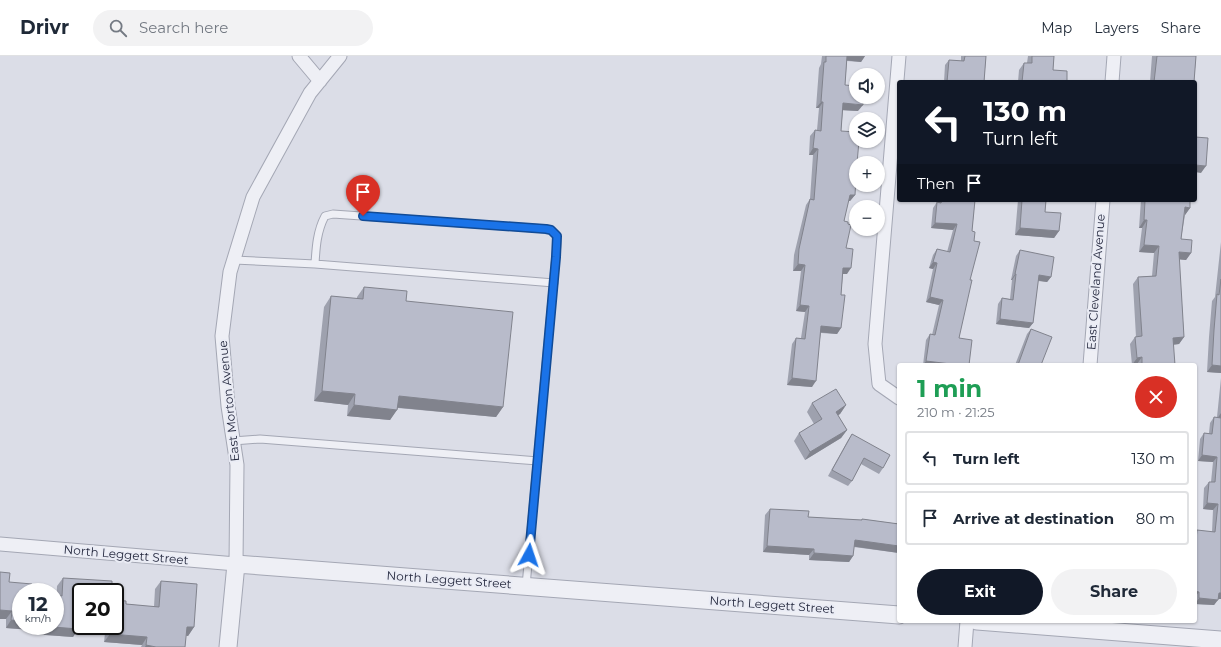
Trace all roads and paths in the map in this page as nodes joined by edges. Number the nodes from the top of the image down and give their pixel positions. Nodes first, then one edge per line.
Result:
1 (299, 56) edge
2 (340, 56) edge
3 (899, 56) edge
4 (1114, 56) edge
5 (897, 80) edge
6 (897, 80) edge
7 (1112, 80) edge
8 (320, 81) junction
9 (1103, 202) edge
10 (234, 260) junction
11 (315, 264) junction
12 (554, 283) junction
13 (1090, 363) edge
14 (897, 397) edge
15 (233, 440) junction
16 (538, 461) junction
17 (0, 544) edge
18 (236, 564) junction
19 (526, 586) junction
20 (897, 615) edge
21 (967, 623) edge
22 (1003, 623) edge
23 (1221, 640) edge
24 (228, 647) edge
25 (965, 647) edge

1 - 8 street
2 - 8 street, East Morton Avenue
3 - 5 street
4 - 7 street
6 - 14 street
8 - 10 street, East Morton Avenue
9 - 13 street, East Cleveland Avenue
10 - 11 lane
10 - 15 street, East Morton Avenue
11 - 12 lane
11 - 12 lane
12 - 16 lane
15 - 16 lane
15 - 18 street, East Morton Avenue
16 - 19 lane
17 - 18 street, North Leggett Street
18 - 19 street, North Leggett Street
18 - 24 street, East Morton Avenue
19 - 20 street, North Leggett Street
21 - 25 street
22 - 23 street

